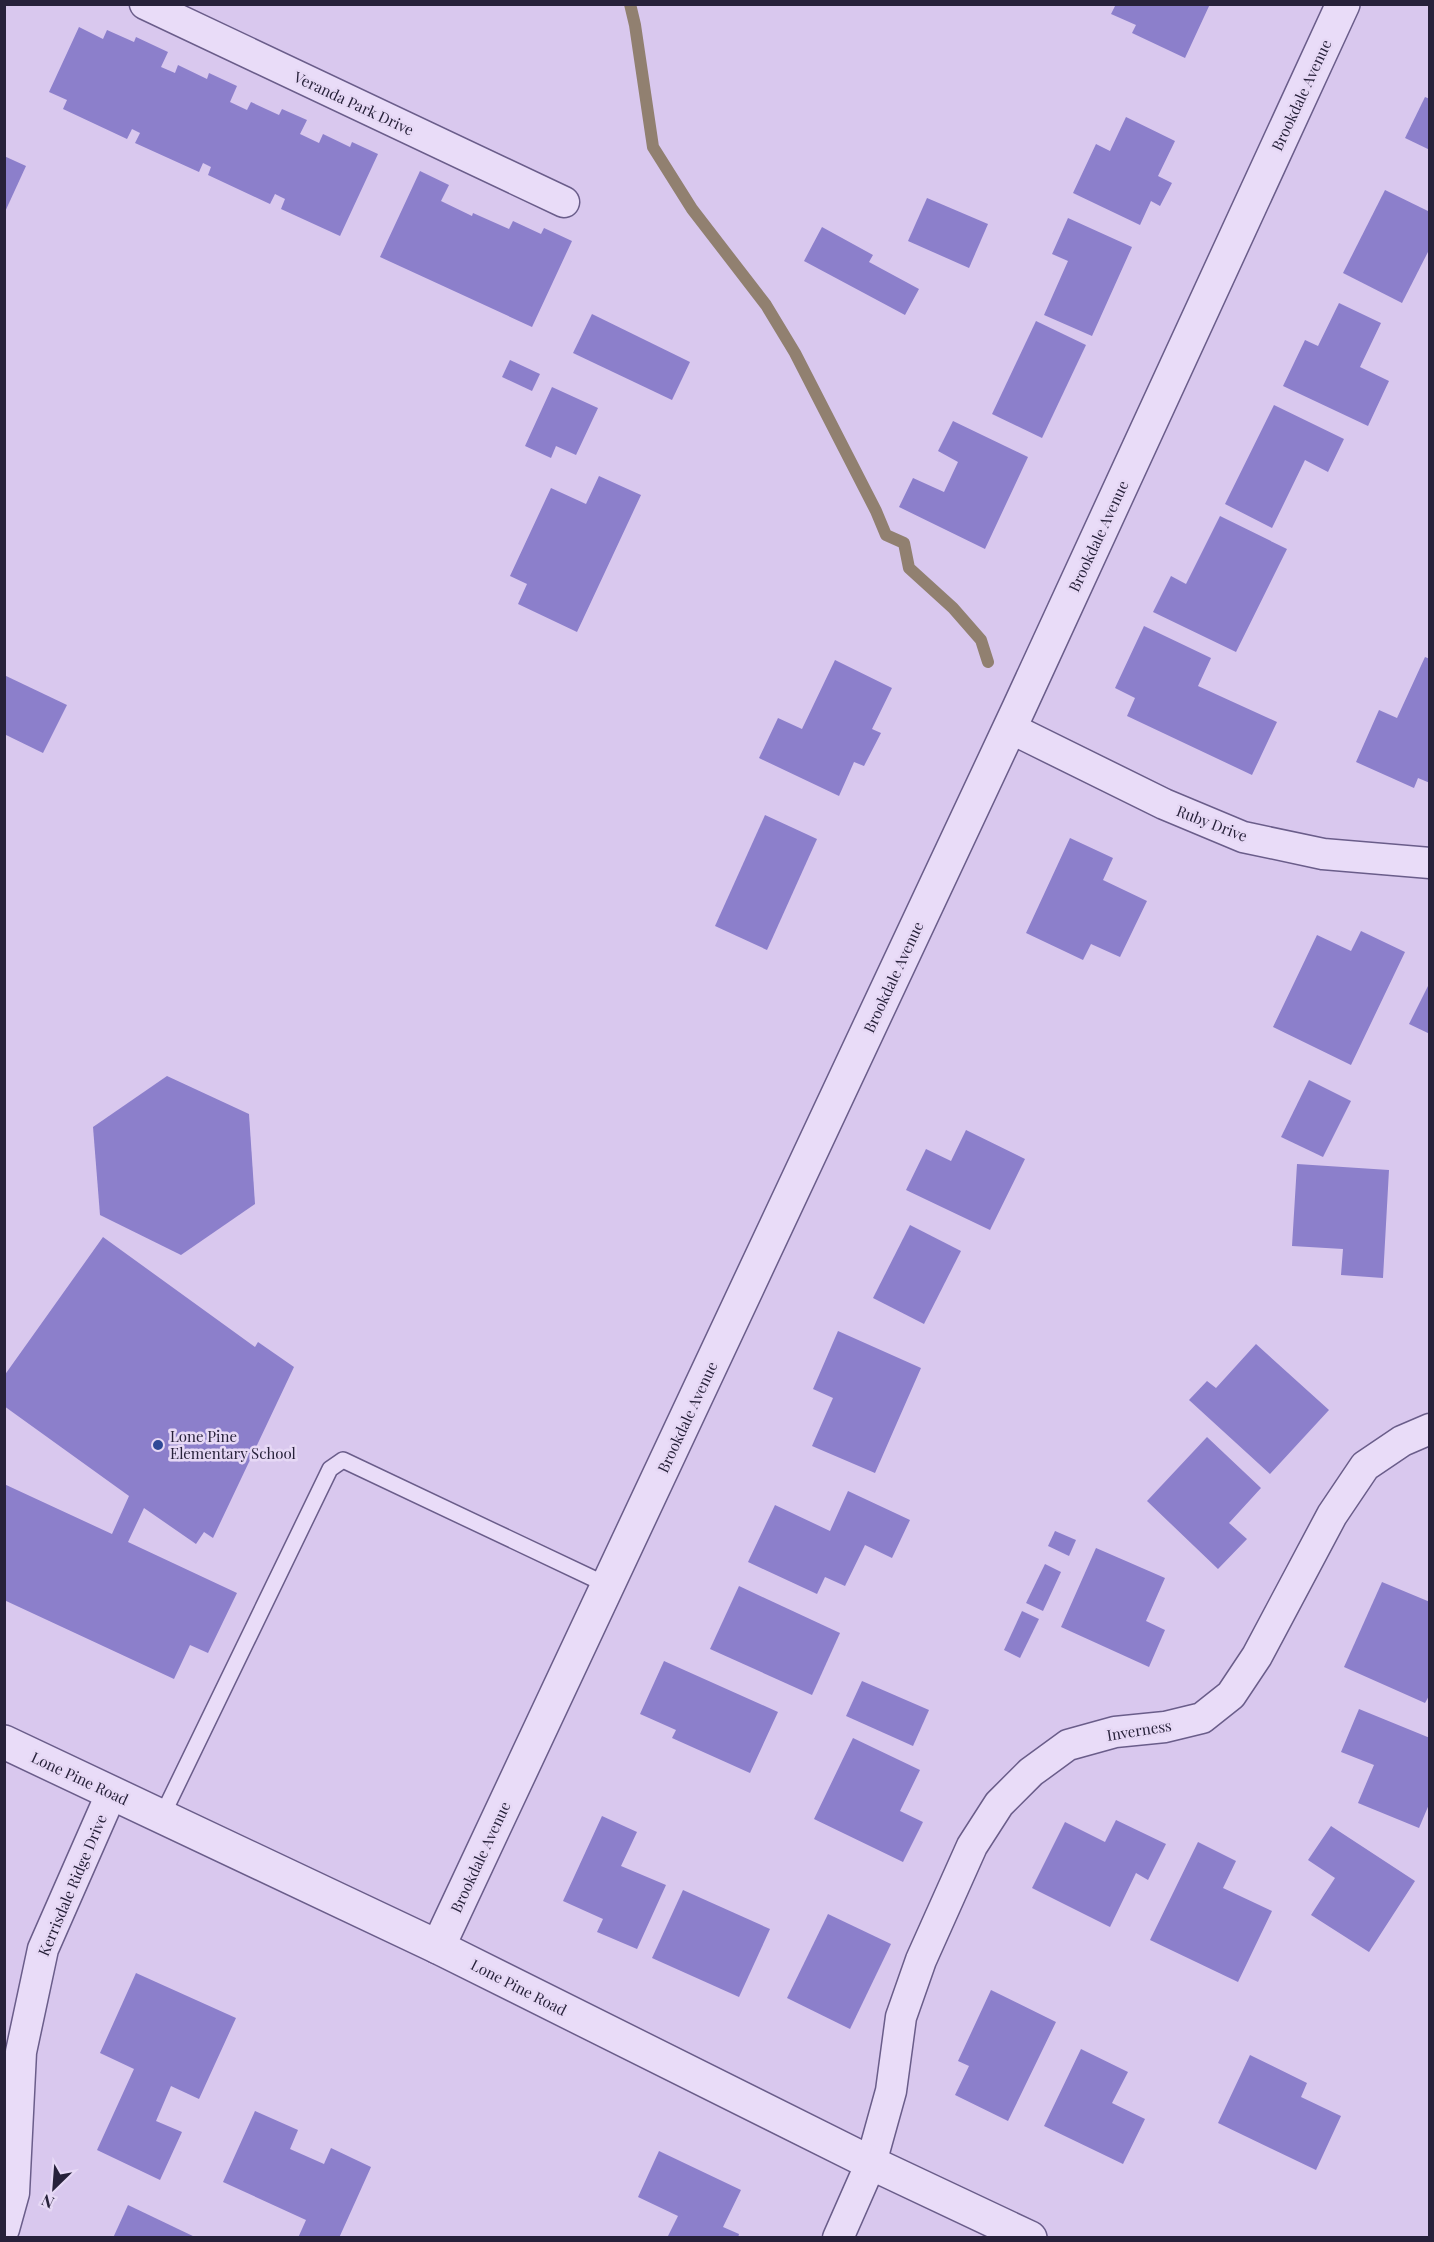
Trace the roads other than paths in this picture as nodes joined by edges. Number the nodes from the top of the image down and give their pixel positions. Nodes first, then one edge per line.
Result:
1 (145, 4) edge
2 (1343, 4) edge
3 (564, 202) dead end
4 (1010, 728) junction
5 (1430, 863) edge
6 (1430, 1430) edge
7 (608, 1585) junction
8 (4, 1742) edge
9 (112, 1792) junction
10 (162, 1816) junction
11 (438, 1947) junction
12 (872, 2163) junction
13 (4, 2229) edge
14 (838, 2238) edge
15 (1030, 2238) edge

1 - 3 street, Veranda Park Drive
2 - 4 street, Brookdale Avenue
4 - 5 street, Ruby Drive
4 - 7 street, Brookdale Avenue
6 - 12 street, Inverness
7 - 10 lane
7 - 11 street, Brookdale Avenue
8 - 9 street, Lone Pine Road
9 - 10 street, Lone Pine Road
9 - 13 street, Kerrisdale Ridge Drive
10 - 11 street, Lone Pine Road
11 - 12 street, Lone Pine Road
12 - 14 street, Inverness
12 - 15 street, Lone Pine Road

